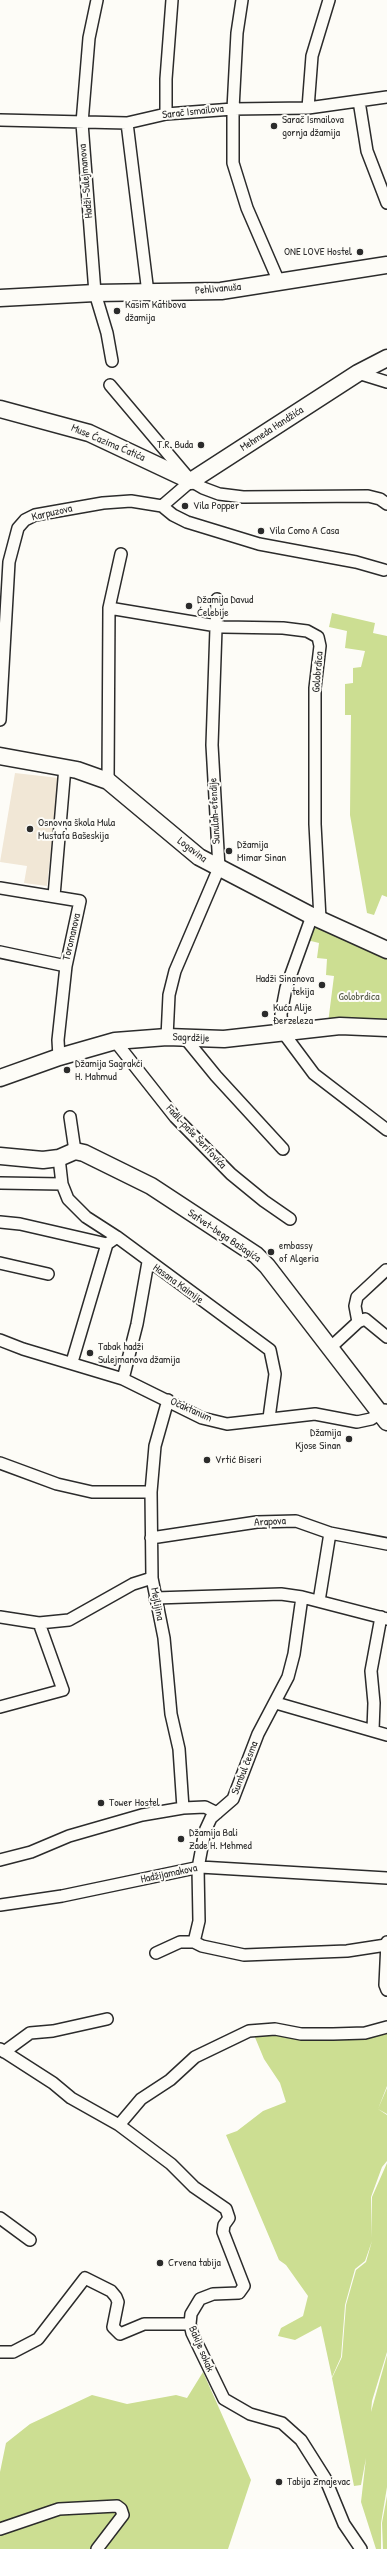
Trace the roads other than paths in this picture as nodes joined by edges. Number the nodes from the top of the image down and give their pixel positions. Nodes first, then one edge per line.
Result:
1 (97, 0) edge
2 (172, 0) edge
3 (242, 0) edge
4 (329, 0) edge
5 (387, 97) edge
6 (359, 101) junction
7 (233, 108) junction
8 (308, 108) junction
9 (166, 114) junction
10 (0, 120) edge
11 (82, 123) junction
12 (127, 123) junction
13 (387, 203) edge
14 (387, 265) edge
15 (279, 282) junction
16 (95, 293) junction
17 (148, 293) junction
18 (0, 298) edge
19 (387, 358) edge
20 (112, 361) dead end
21 (358, 373) junction
22 (387, 382) edge
23 (110, 385) dead end
24 (0, 409) edge
25 (190, 481) junction
26 (387, 504) edge
27 (162, 506) junction
28 (121, 554) dead end
29 (384, 570) dead end
30 (217, 599) dead end
31 (109, 608) junction
32 (214, 626) junction
33 (0, 720) edge
34 (0, 756) edge
35 (65, 767) junction
36 (108, 781) junction
37 (219, 868) junction
38 (0, 888) edge
39 (54, 896) junction
40 (316, 917) junction
41 (387, 950) edge
42 (0, 952) edge
43 (66, 966) junction
44 (387, 1028) edge
45 (282, 1031) junction
46 (167, 1037) junction
47 (185, 1038) junction
48 (115, 1041) junction
49 (59, 1057) junction
50 (0, 1078) edge
51 (70, 1117) dead end
52 (387, 1130) edge
53 (283, 1149) dead end
54 (75, 1151) junction
55 (0, 1156) edge
56 (59, 1158) junction
57 (0, 1183) edge
58 (62, 1184) junction
59 (290, 1219) dead end
60 (0, 1222) edge
61 (117, 1237) junction
62 (107, 1244) junction
63 (148, 1262) junction
64 (0, 1263) edge
65 (386, 1270) edge
66 (48, 1274) dead end
67 (358, 1322) junction
68 (387, 1337) edge
69 (0, 1340) edge
70 (331, 1347) junction
71 (72, 1362) junction
72 (123, 1379) junction
73 (168, 1400) junction
74 (385, 1414) edge
75 (269, 1418) junction
76 (0, 1463) edge
77 (151, 1492) junction
78 (330, 1533) junction
79 (151, 1538) junction
80 (387, 1544) edge
81 (152, 1578) junction
82 (302, 1597) junction
83 (155, 1598) junction
84 (319, 1601) junction
85 (0, 1617) edge
86 (384, 1618) edge
87 (38, 1623) junction
88 (276, 1703) junction
89 (0, 1707) edge
90 (373, 1730) junction
91 (387, 1735) edge
92 (183, 1808) junction
93 (217, 1813) junction
94 (0, 1860) edge
95 (198, 1868) junction
96 (387, 1878) edge
97 (0, 1905) edge
98 (194, 1942) junction
99 (387, 1943) edge
100 (156, 1953) dead end
101 (387, 1990) edge
102 (107, 2019) dead end
103 (387, 2027) edge
104 (2, 2051) edge
105 (119, 2125) junction
106 (0, 2218) edge
107 (30, 2240) dead end
108 (190, 2324) junction
109 (0, 2352) edge
110 (0, 2529) edge
111 (97, 2549) edge
112 (361, 2549) edge

1 - 11 street, Hadži-Sulejmanova
2 - 9 street
3 - 7 street
4 - 8 street
5 - 6 street, Sarač Ismailova
6 - 8 street, Sarač Ismailova
6 - 13 street
7 - 8 street, Sarač Ismailova
7 - 9 street, Sarač Ismailova
7 - 15 street
9 - 12 street, Sarač Ismailova
10 - 11 street, Sarač Ismailova
11 - 12 street, Sarač Ismailova
11 - 16 street, Hadži-Sulejmanova
12 - 17 street
14 - 15 street, Pehlivanuša
15 - 17 street, Pehlivanuša
16 - 17 street, Pehlivanuša
16 - 18 street, Pehlivanuša
16 - 20 street, Hadži-Sulejmanova
19 - 21 street, Mehmeda Handžića
21 - 22 street
21 - 25 street, Mehmeda Handžića
23 - 25 street
24 - 25 street, Muse Ćazima Ćatića
25 - 26 street
25 - 27 street, Mehmeda Handžića
27 - 29 street
27 - 33 street, Karpuzova
28 - 31 street
30 - 32 street, Sunulah-efendije
31 - 32 street, Golobrdica
31 - 36 street
32 - 37 street, Sunulah-efendije
32 - 40 street, Golobrdica
34 - 35 street, Logavina
35 - 36 street, Logavina
35 - 39 street
36 - 37 street, Logavina
37 - 40 street, Logavina
37 - 46 street, Sunulah-efendije
38 - 39 street
39 - 43 street, Toromanova
40 - 41 street, Logavina
40 - 45 street
42 - 43 street
43 - 49 street, Toromanova
44 - 45 street, Sagrdžije
45 - 47 street, Sagrdžije
45 - 52 street
46 - 47 street, Sagrdžije
46 - 48 street, Sagrdžije
47 - 53 street
48 - 49 street, Sagrdžije
48 - 59 street, Fadil-paše Šerifovića
49 - 50 street, Sagrdžije
51 - 54 street
54 - 56 street
54 - 70 street, Safvet-bega Bašagića
55 - 56 street
56 - 58 street, Hasana Kaimije
57 - 58 street
58 - 61 street, Hasana Kaimije
60 - 62 street
61 - 62 street
61 - 63 street, Hasana Kaimije
62 - 71 street
63 - 72 street
63 - 75 street, Hasana Kaimije
64 - 66 street
65 - 67 street
67 - 68 street
67 - 70 street
69 - 71 street, Očaktanum
70 - 74 street, Safvet-bega Bašagića
71 - 72 street, Očaktanum
72 - 73 street, Očaktanum
73 - 75 street, Očaktanum
73 - 77 street, Mejlijina
74 - 75 street, Očaktanum
76 - 77 street
77 - 79 street, Mejlijina
78 - 79 street, Arapova
78 - 80 street, Arapova
78 - 84 street
79 - 81 street, Mejlijina
81 - 83 street, Mejlijina
81 - 87 street
82 - 83 street
82 - 84 street
82 - 88 street, Sumbul česma
83 - 92 street, Mejlijina
84 - 86 street
85 - 87 street
86 - 90 street
87 - 89 street
88 - 90 street
88 - 93 street, Sumbul česma
90 - 91 street
92 - 93 street
92 - 94 street
93 - 95 street, Sumbul česma
95 - 96 street, Hadžijamakova
95 - 97 street, Hadžijamakova
95 - 98 street, Sumbul česma
98 - 99 street
98 - 100 street
99 - 101 street
102 - 104 street, Bakije sokak
103 - 105 street
104 - 105 street, Bakije sokak
105 - 108 street, Bakije sokak
106 - 107 street
108 - 109 street
108 - 112 street, Bakije sokak
110 - 111 street

